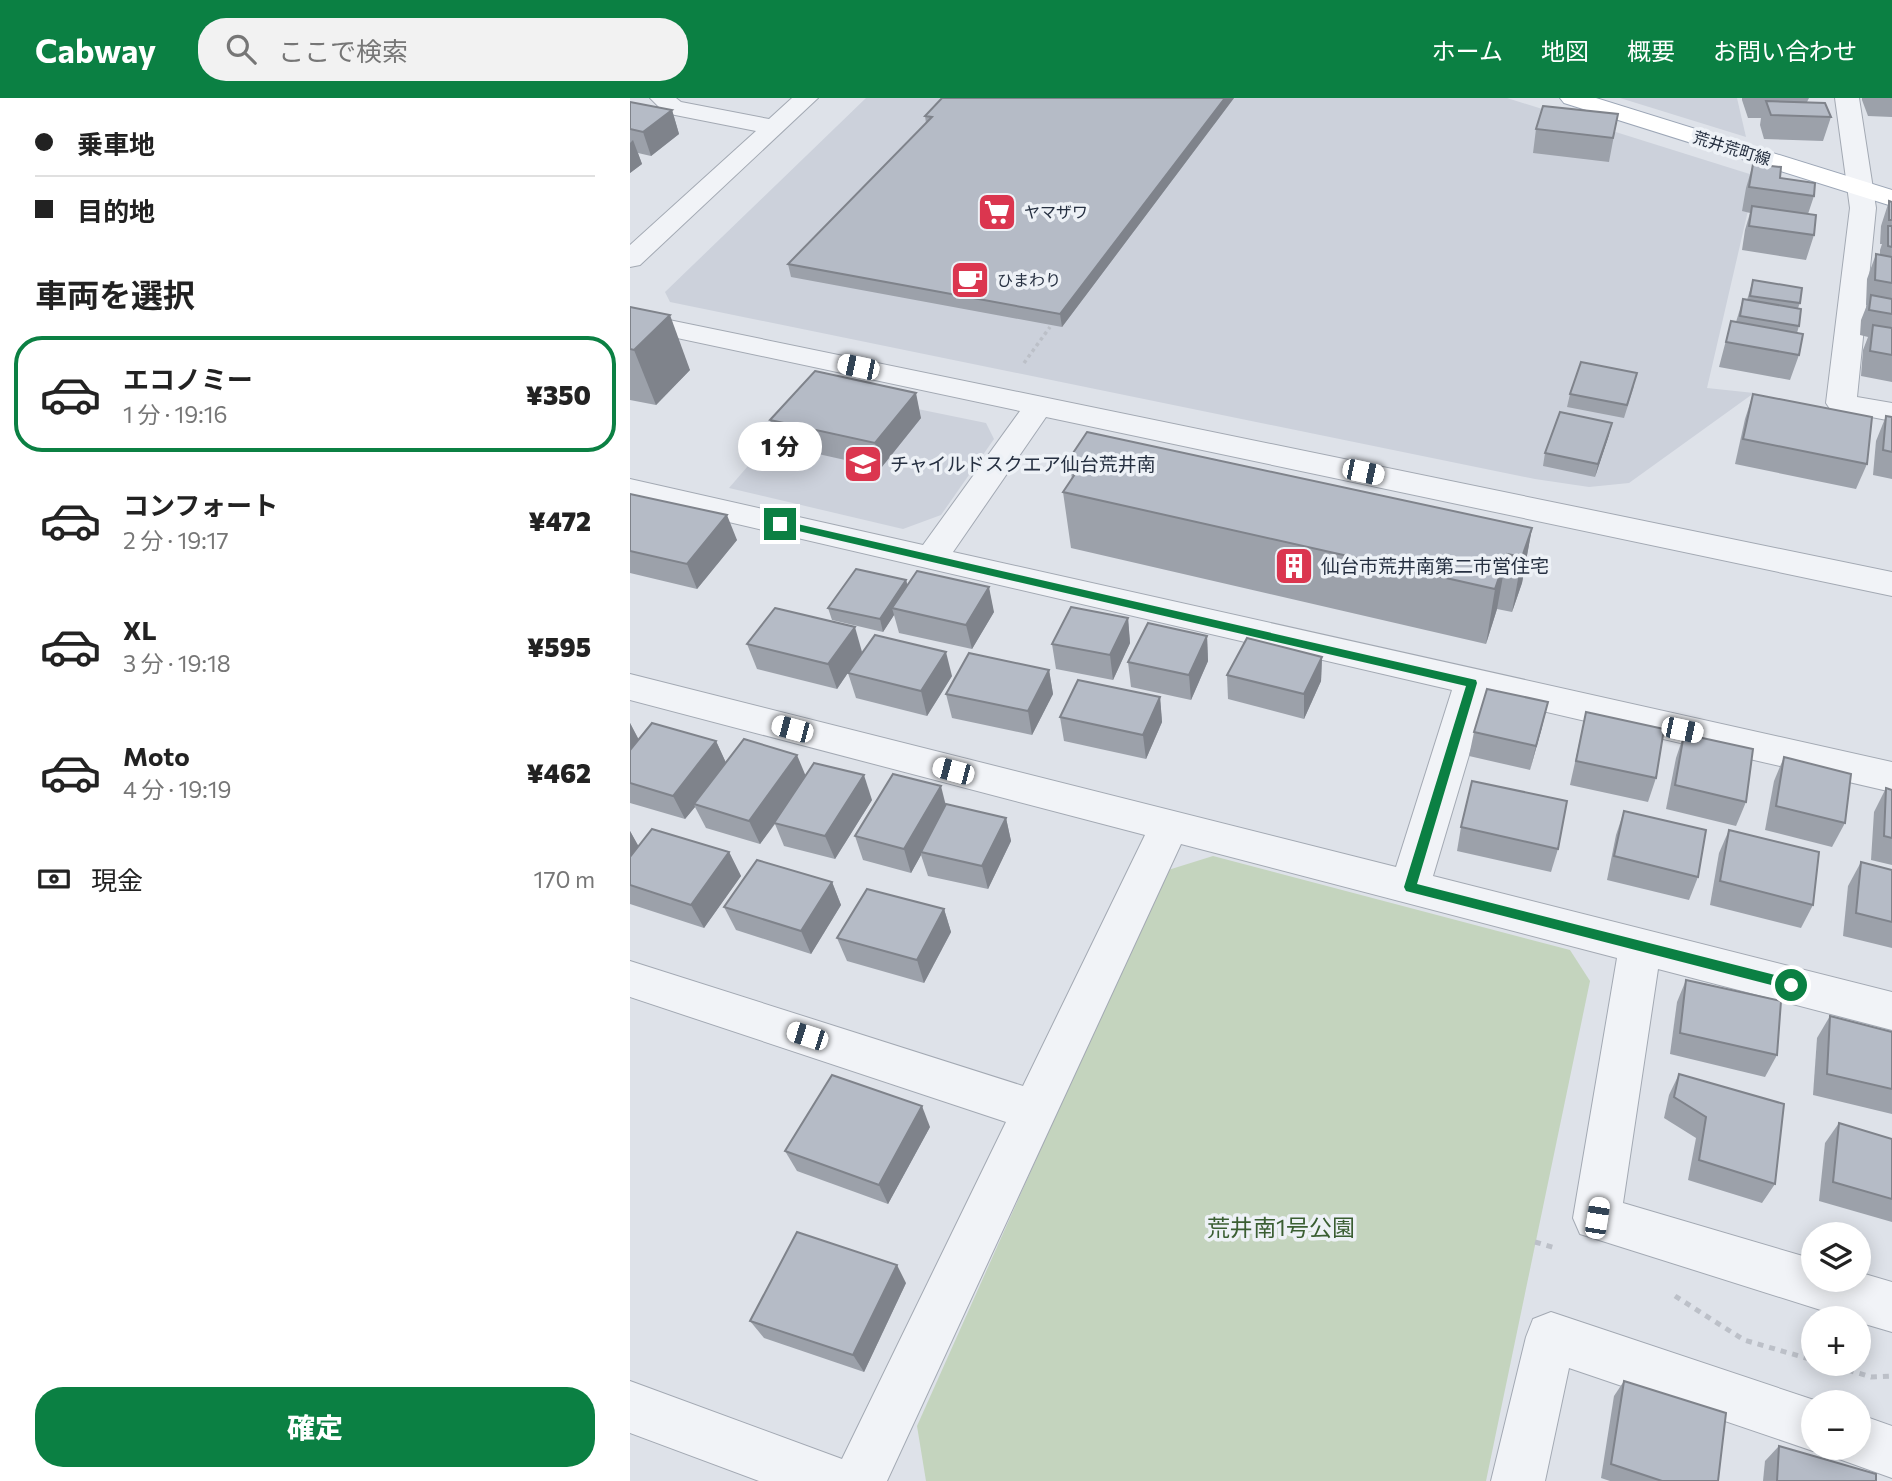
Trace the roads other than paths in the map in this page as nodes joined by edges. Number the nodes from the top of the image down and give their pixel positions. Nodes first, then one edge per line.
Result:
1 (662, 98) edge
2 (806, 98) edge
3 (1572, 98) edge
4 (1847, 98) edge
5 (773, 127) junction
6 (1860, 188) junction
7 (1892, 198) edge
8 (630, 259) edge
9 (630, 320) edge
10 (1040, 404) junction
11 (1892, 412) edge
12 (630, 489) edge
13 (931, 558) junction
14 (1892, 584) edge
15 (1472, 683) junction
16 (630, 687) edge
17 (1892, 777) edge
18 (1169, 827) junction
19 (1410, 887) junction
20 (1640, 946) junction
21 (630, 978) edge
22 (1892, 1011) edge
23 (1034, 1110) junction
24 (1892, 1307) edge
25 (630, 1407) edge
26 (1801, 1421) edge
27 (1871, 1445) edge
28 (1892, 1452) edge
29 (830, 1481) edge
30 (859, 1481) edge
31 (1518, 1481) edge

1 - 5 street
2 - 5 street
3 - 6 main road, 荒井荒町線
4 - 6 street
5 - 8 street
6 - 7 main road, 荒井荒町線
6 - 11 street
9 - 10 street
10 - 13 street
10 - 14 street
12 - 13 street
13 - 15 street
15 - 17 street
15 - 19 street
16 - 18 street
18 - 19 street
18 - 23 street
19 - 20 street
20 - 22 street
20 - 24 street
21 - 23 street
23 - 30 street
25 - 29 street
26 - 31 street
27 - 28 street

